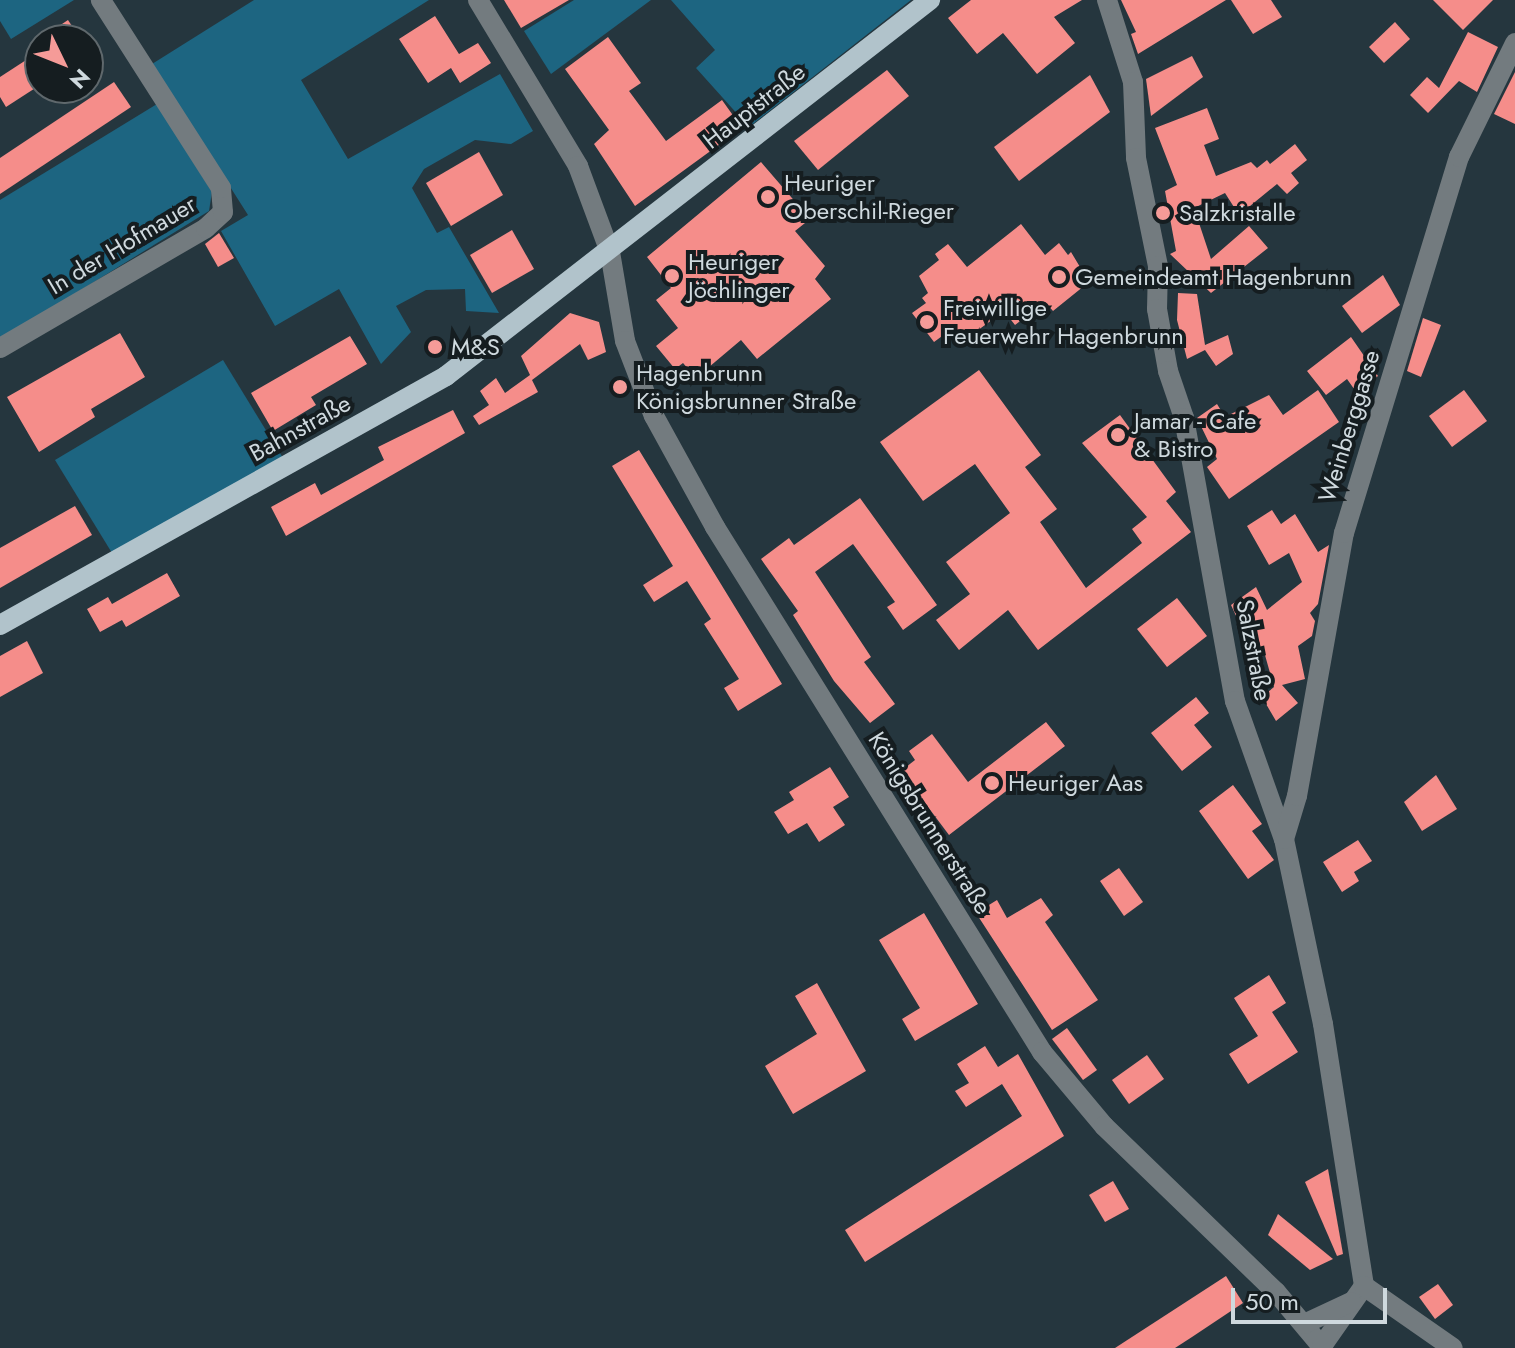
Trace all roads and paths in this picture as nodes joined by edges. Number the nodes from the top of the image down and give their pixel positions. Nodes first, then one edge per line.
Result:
1 (101, 0) edge
2 (478, 0) edge
3 (930, 0) edge
4 (1107, 0) edge
5 (1515, 43) edge
6 (610, 252) junction
7 (0, 348) edge
8 (0, 625) edge
9 (1284, 839) junction
10 (1364, 1286) junction
11 (1351, 1302) junction
12 (1304, 1324) junction
13 (1322, 1347) edge
14 (1453, 1348) edge

1 - 7 street, In der Hofmauer
2 - 6 street, Königsbrunnerstraße
3 - 6 main road, Hauptstraße
4 - 9 street, Salzstraße
5 - 9 street, Weinberggasse
6 - 8 main road, Bahnstraße
6 - 12 street, Königsbrunnerstraße
9 - 10 street, Salzstraße
10 - 11 street
10 - 14 street
11 - 12 street
11 - 13 street
12 - 13 street, Königsbrunnerstraße

